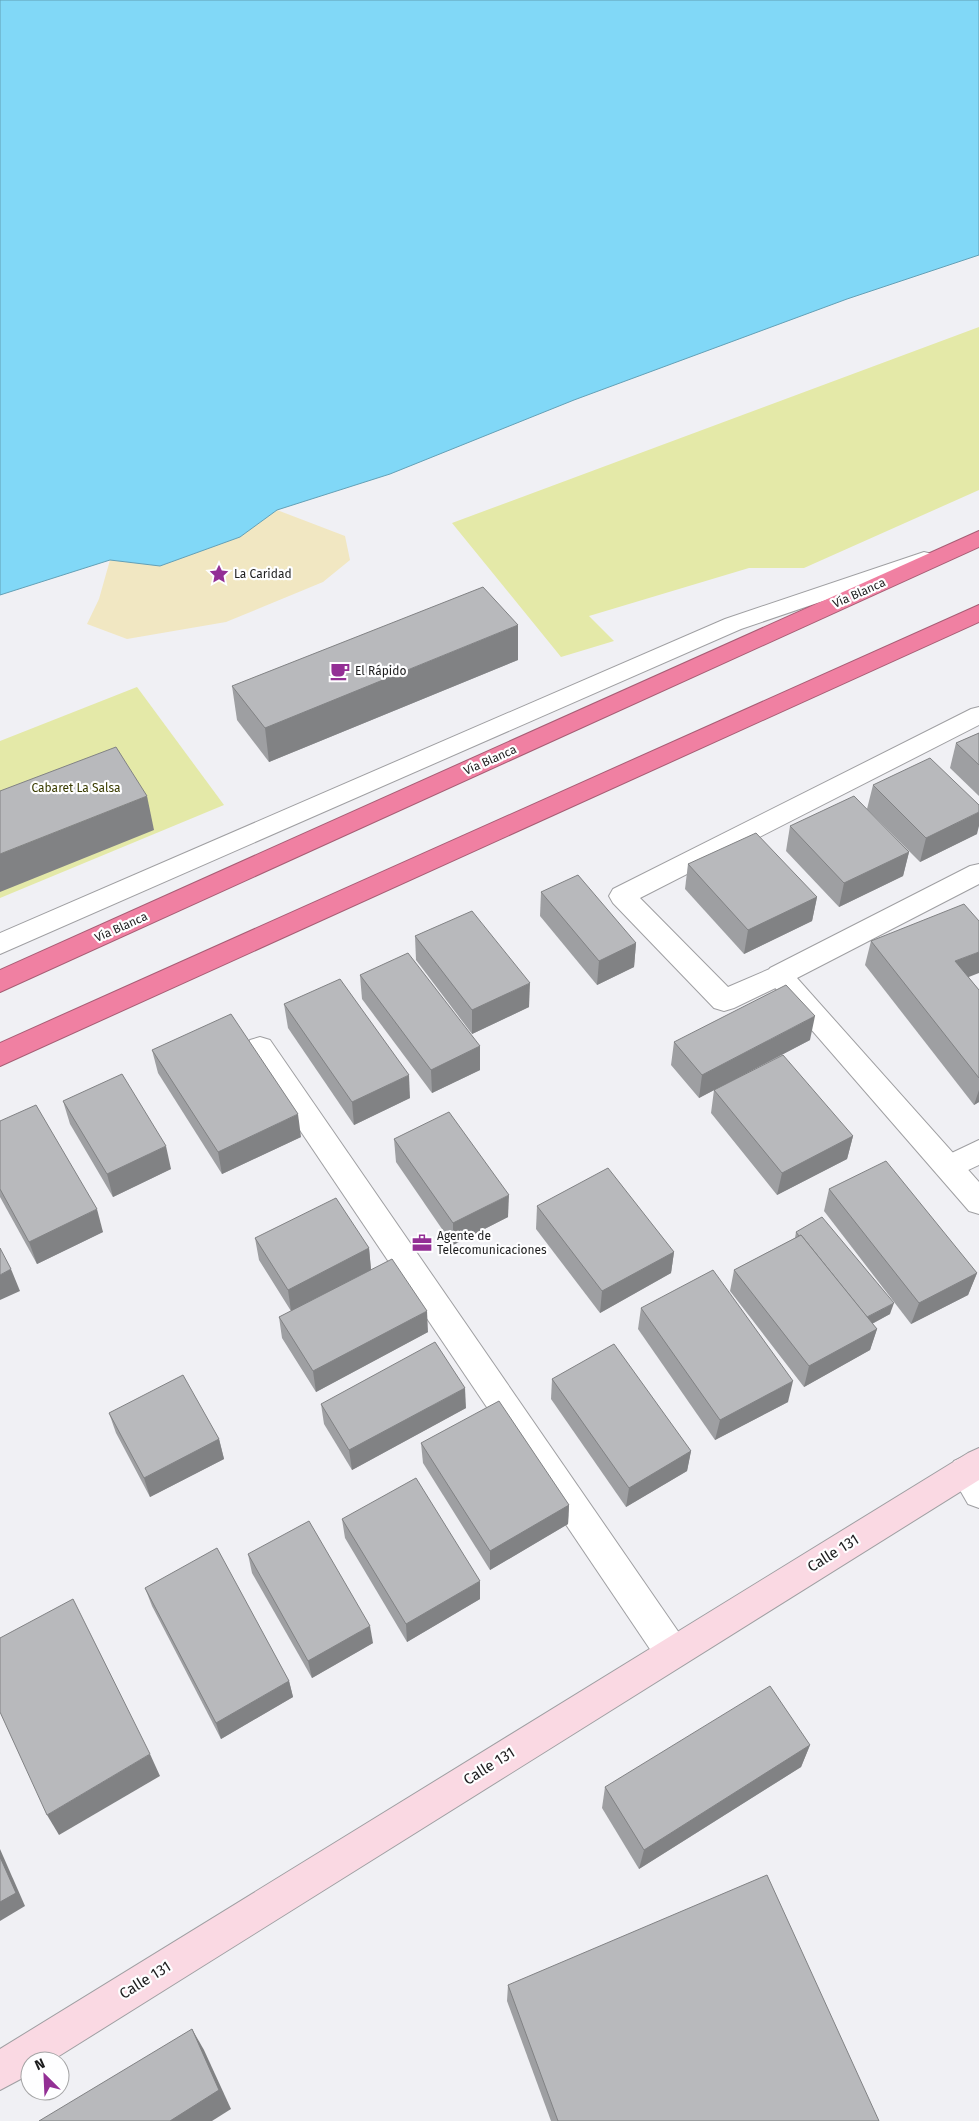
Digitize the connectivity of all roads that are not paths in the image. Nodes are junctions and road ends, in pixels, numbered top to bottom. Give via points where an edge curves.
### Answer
1 (979, 538) edge
2 (954, 549) junction
3 (979, 613) edge
4 (979, 714) edge
5 (979, 873) edge
6 (0, 944) edge
7 (780, 975) junction
8 (0, 982) edge
9 (260, 1048) dead end
10 (0, 1055) edge
11 (979, 1152) edge
12 (949, 1167) junction
13 (979, 1202) edge
14 (974, 1476) edge
15 (672, 1652) junction
16 (0, 2071) edge

1 - 2 highway, Vía Blanca
2 - 6 street via 733,624
2 - 8 highway, Vía Blanca
3 - 10 highway
4 - 7 street via 622,896 724,1001
5 - 7 street
7 - 12 street
9 - 15 street
11 - 12 street
12 - 13 street
14 - 15 street, Calle 131
15 - 16 street, Calle 131

